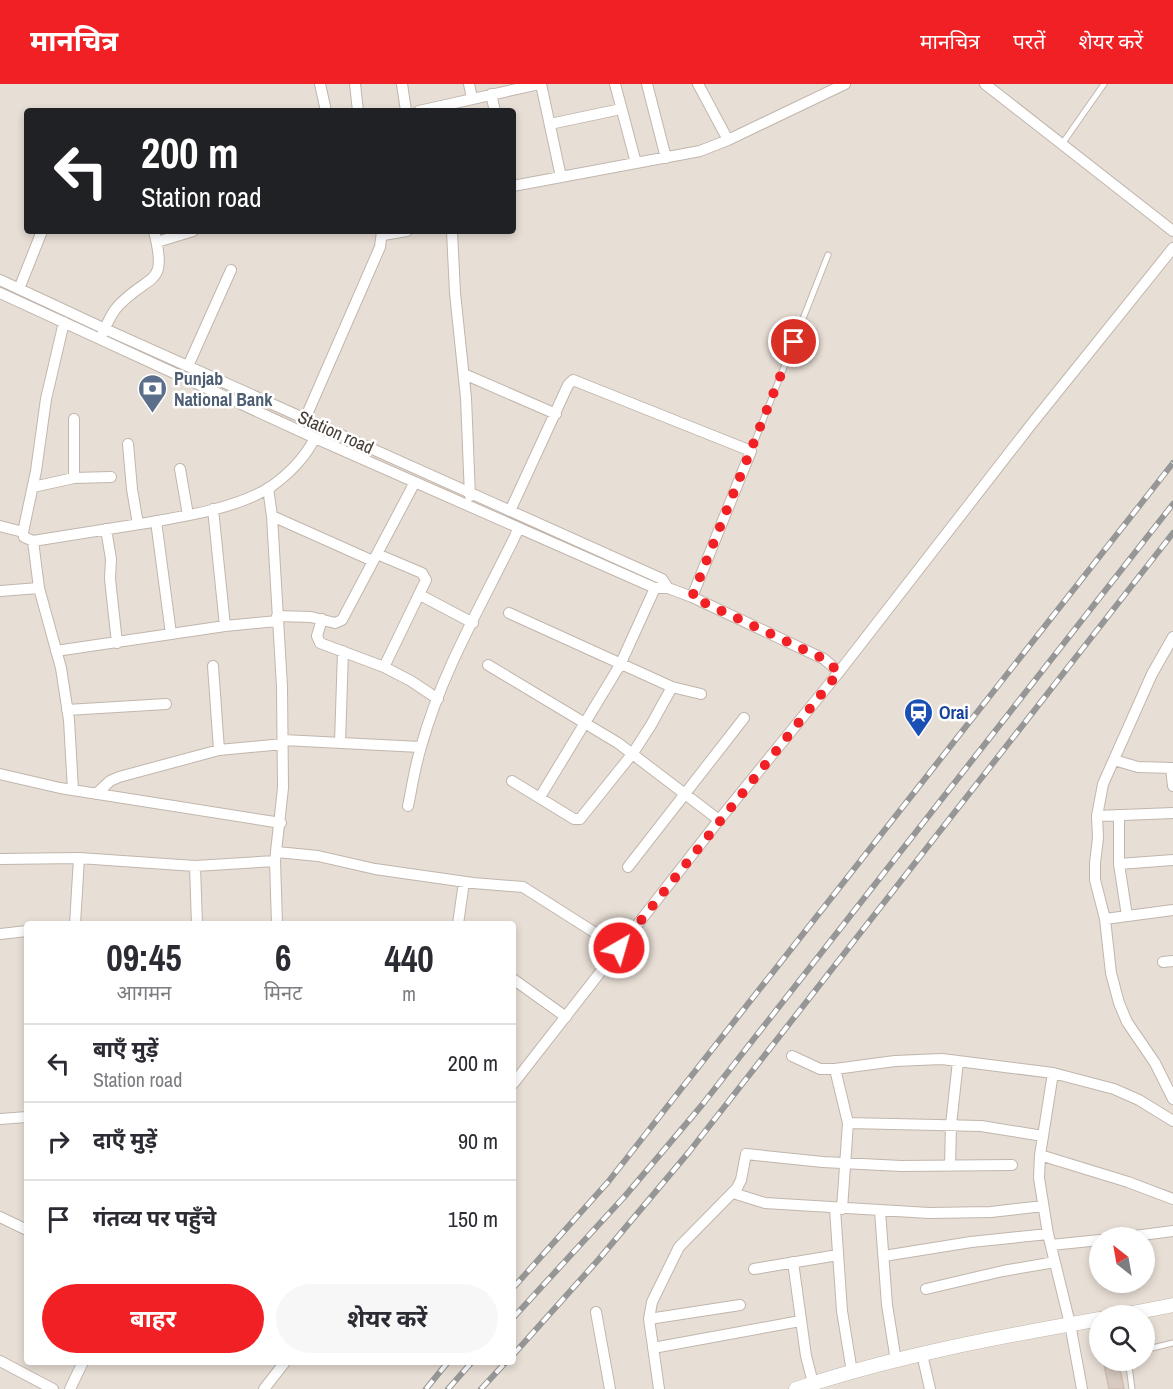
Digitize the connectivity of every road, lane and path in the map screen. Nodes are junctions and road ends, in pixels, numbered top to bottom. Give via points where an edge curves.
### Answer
1 (320, 84) edge
2 (355, 84) edge
3 (402, 84) edge
4 (469, 84) edge
5 (540, 84) edge
6 (615, 84) edge
7 (647, 84) edge
8 (698, 84) edge
9 (845, 84) edge
10 (985, 84) edge
11 (1104, 84) edge
12 (491, 94) junction
13 (472, 98) junction
14 (325, 108) edge
15 (358, 108) edge
16 (406, 108) edge
17 (445, 108) edge
18 (494, 108) edge
19 (621, 109) junction
20 (550, 124) junction
21 (728, 140) junction
22 (1062, 144) junction
23 (666, 158) junction
24 (636, 164) junction
25 (561, 177) junction
26 (516, 185) edge
27 (1173, 231) edge
28 (41, 234) edge
29 (170, 234) edge
30 (382, 234) edge
31 (452, 234) edge
32 (155, 236) edge
33 (1173, 248) edge
34 (828, 255) dead end
35 (231, 270) dead end
36 (0, 280) edge
37 (19, 289) junction
38 (0, 293) edge
39 (64, 321) junction
40 (103, 334) junction
41 (188, 366) junction
42 (464, 374) junction
43 (556, 414) junction
44 (74, 419) dead end
45 (304, 419) junction
46 (315, 438) junction
47 (129, 444) dead end
48 (751, 451) junction
49 (180, 470) dead end
50 (111, 477) dead end
51 (74, 478) junction
52 (415, 482) junction
53 (33, 487) junction
54 (268, 488) junction
55 (470, 492) junction
56 (471, 506) junction
57 (213, 509) junction
58 (510, 511) junction
59 (188, 515) junction
60 (272, 516) junction
61 (156, 521) junction
62 (138, 524) junction
63 (0, 526) edge
64 (519, 528) junction
65 (106, 529) junction
66 (23, 532) junction
67 (33, 541) junction
68 (375, 558) junction
69 (39, 588) junction
70 (655, 588) junction
71 (668, 588) junction
72 (0, 591) edge
73 (420, 595) junction
74 (692, 597) junction
75 (509, 613) dead end
76 (277, 619) junction
77 (322, 619) junction
78 (473, 623) junction
79 (225, 626) junction
80 (171, 634) junction
81 (1173, 637) edge
82 (117, 643) junction
83 (56, 651) junction
84 (343, 651) junction
85 (620, 664) junction
86 (489, 665) dead end
87 (213, 666) dead end
88 (384, 666) junction
89 (839, 672) junction
90 (672, 687) junction
91 (701, 694) dead end
92 (438, 699) junction
93 (166, 704) dead end
94 (67, 710) junction
95 (744, 718) dead end
96 (584, 722) junction
97 (283, 742) junction
98 (340, 743) junction
99 (420, 747) junction
100 (219, 750) junction
101 (633, 753) junction
102 (1114, 760) junction
103 (1172, 768) edge
104 (0, 774) edge
105 (512, 781) dead end
106 (1173, 786) edge
107 (73, 790) junction
108 (684, 793) junction
109 (96, 794) junction
110 (540, 797) junction
111 (408, 806) dead end
112 (1173, 813) edge
113 (1119, 815) junction
114 (1098, 816) junction
115 (720, 820) junction
116 (281, 823) junction
117 (276, 856) junction
118 (79, 858) junction
119 (0, 859) edge
120 (1173, 860) edge
121 (1119, 864) junction
122 (195, 866) junction
123 (628, 867) dead end
124 (464, 882) junction
125 (1173, 910) edge
126 (1127, 916) junction
127 (1104, 920) junction
128 (75, 921) edge
129 (196, 921) edge
130 (277, 921) edge
131 (458, 921) edge
132 (24, 931) edge
133 (0, 934) edge
134 (619, 948) junction
135 (516, 981) edge
136 (566, 1017) junction
137 (792, 1056) dead end
138 (958, 1061) junction
139 (835, 1069) junction
140 (1053, 1073) junction
141 (516, 1080) edge
142 (1173, 1099) edge
143 (24, 1117) edge
144 (0, 1119) edge
145 (1173, 1121) edge
146 (848, 1123) junction
147 (951, 1125) junction
148 (1043, 1136) junction
149 (1040, 1155) junction
150 (847, 1163) junction
151 (1012, 1165) dead end
152 (950, 1166) junction
153 (733, 1193) junction
154 (1173, 1199) edge
155 (1043, 1206) junction
156 (839, 1209) junction
157 (880, 1211) junction
158 (0, 1217) edge
159 (24, 1229) edge
160 (1173, 1231) edge
161 (1155, 1233) edge
162 (1048, 1234) junction
163 (1089, 1241) edge
164 (1051, 1245) junction
165 (838, 1255) junction
166 (884, 1256) junction
167 (793, 1262) junction
168 (1055, 1262) junction
169 (754, 1269) dead end
170 (926, 1288) dead end
171 (740, 1305) dead end
172 (1173, 1305) edge
173 (1155, 1309) edge
174 (596, 1312) dead end
175 (649, 1319) junction
176 (800, 1321) junction
177 (1089, 1321) edge
178 (1070, 1324) junction
179 (1173, 1343) edge
180 (1155, 1347) edge
181 (653, 1348) junction
182 (922, 1354) junction
183 (0, 1361) edge
184 (896, 1361) junction
185 (82, 1365) edge
186 (283, 1365) edge
187 (1130, 1371) edge
188 (852, 1372) junction
189 (813, 1383) junction
190 (52, 1389) edge
191 (70, 1389) edge
192 (264, 1389) edge
193 (610, 1389) edge
194 (659, 1389) edge
195 (796, 1389) edge
196 (930, 1389) edge
197 (1083, 1389) edge
198 (1132, 1389) edge

1 - 14 street
2 - 15 street
3 - 16 street
4 - 13 street
5 - 12 street
5 - 20 street
6 - 19 street
7 - 23 street
8 - 21 street
9 - 21 street
10 - 22 street
11 - 22 lane
12 - 13 street
12 - 18 street
13 - 17 street
19 - 20 street
19 - 24 street
20 - 25 street
21 - 23 street
22 - 27 street
23 - 24 street
24 - 25 street
25 - 26 street
28 - 37 street
29 - 32 street
30 - 45 street via 380,247
31 - 42 street
32 - 40 street via 160,257 156,274 113,311
33 - 89 street
34 - 48 lane
35 - 41 street
36 - 37 street, Station road
37 - 40 street, Station road
38 - 39 street, Station road
39 - 40 street, Station road
39 - 53 street via 46,399
40 - 41 street, Station road
40 - 46 street, Station road
41 - 45 street, Station road
42 - 43 street
42 - 55 street
43 - 48 street via 573,380
43 - 58 street
44 - 51 street
45 - 55 street, Station road
46 - 52 street, Station road
46 - 54 street via 293,469
47 - 62 street
48 - 74 street
49 - 59 street
50 - 51 street
51 - 53 street
52 - 56 street, Station road
52 - 68 street
53 - 66 street
54 - 57 street
54 - 60 street
55 - 56 street
55 - 58 street, Station road
56 - 64 street, Station road
57 - 59 street
57 - 79 street
58 - 71 street, Station road via 662,579
59 - 61 street
60 - 68 street
60 - 76 street
61 - 62 street
61 - 80 street
62 - 65 street
63 - 66 street
64 - 70 street, Station road
64 - 78 street
65 - 67 street
65 - 82 street
66 - 67 street via 24,537
67 - 69 street
68 - 73 street via 426,576
68 - 77 street via 342,620 335,623
69 - 72 street
69 - 83 street
70 - 71 street, Station road
70 - 85 street
71 - 74 street, Station road
73 - 78 street
73 - 88 street
74 - 89 street, Station road via 824,659
75 - 85 street
76 - 77 street
76 - 79 street
76 - 97 street
77 - 84 street via 317,640
78 - 92 street
79 - 80 street
80 - 82 street
81 - 102 street
82 - 83 street
83 - 94 street
84 - 88 street
84 - 98 street
85 - 90 street
85 - 96 street
86 - 96 street
87 - 100 street
88 - 92 street
89 - 115 street
90 - 91 street
90 - 101 street
92 - 99 street
93 - 94 street
94 - 107 street
95 - 108 street
96 - 101 street
96 - 110 street
97 - 98 street
97 - 100 street
97 - 116 street
98 - 99 street
99 - 111 street
100 - 109 street via 119,777
101 - 108 street
101 - 110 street via 580,819
102 - 103 street via 1138,767
102 - 114 street via 1103,783
103 - 106 street
104 - 107 street
105 - 110 street
107 - 109 street
108 - 115 street
108 - 123 street
109 - 116 street
112 - 113 street
113 - 114 street
113 - 121 street
114 - 127 street via 1095,880
115 - 134 street
116 - 117 street
117 - 122 street
117 - 124 street via 318,856
117 - 130 street
118 - 119 street
118 - 122 street
118 - 128 street
120 - 121 street
121 - 126 street
122 - 129 street
124 - 131 street
124 - 134 street via 529,889
125 - 126 street
126 - 127 street
127 - 142 street via 1119,1003
132 - 133 street
134 - 136 street
135 - 136 street
136 - 141 street
137 - 139 street via 820,1069
138 - 139 street via 895,1061
138 - 140 street
138 - 147 street
139 - 146 street
140 - 145 street via 1114,1089
140 - 148 street
143 - 144 street
146 - 147 street
146 - 150 street
147 - 148 street
147 - 152 street
148 - 149 street
149 - 154 street
149 - 155 street
150 - 152 street
150 - 153 street via 749,1153
150 - 156 street
151 - 152 street
153 - 156 street via 765,1203
153 - 175 street via 679,1247 652,1302
155 - 157 street via 961,1214
155 - 162 street
156 - 157 street
156 - 165 street
157 - 166 street
158 - 159 street
160 - 161 street
162 - 164 street
162 - 166 street
163 - 164 street
164 - 168 street
165 - 167 street
165 - 188 street
166 - 184 street
167 - 169 street
167 - 176 street
168 - 170 street
168 - 178 street
171 - 175 street
172 - 173 street
174 - 193 street
175 - 181 street
176 - 181 street
176 - 189 street
177 - 178 street
178 - 182 street
178 - 197 street
179 - 180 lane
181 - 194 street
182 - 184 street
182 - 196 street
183 - 190 street
184 - 188 street
185 - 191 street
186 - 192 street
187 - 198 lane
188 - 189 street
189 - 195 street

